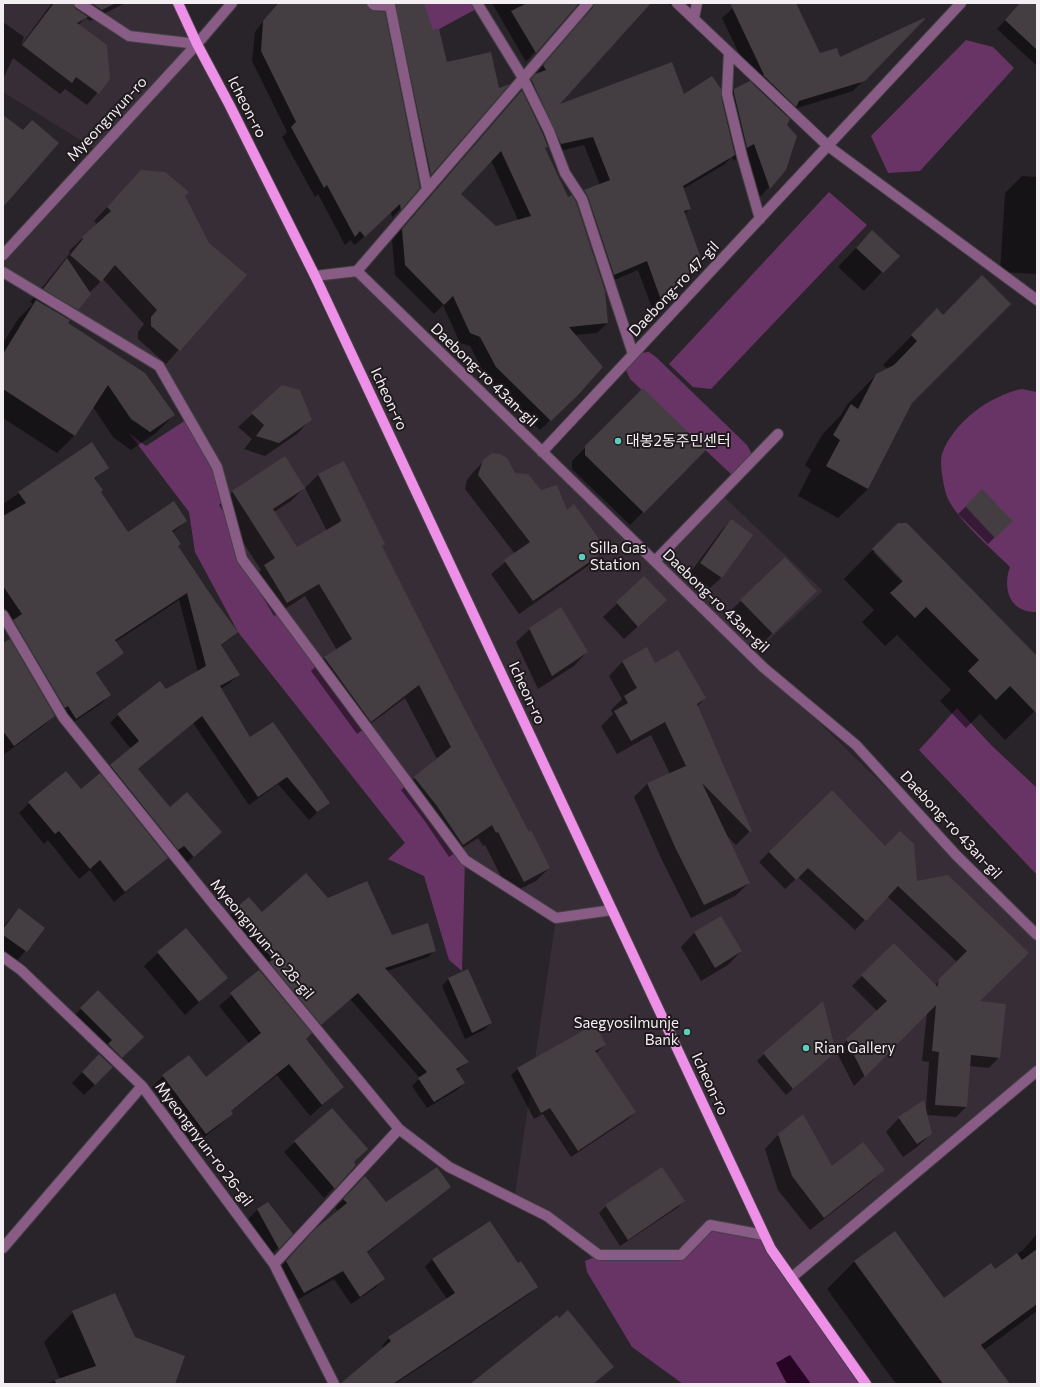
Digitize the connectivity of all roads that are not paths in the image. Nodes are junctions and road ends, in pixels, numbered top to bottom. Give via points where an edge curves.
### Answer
1 (79, 3) edge
2 (178, 3) edge
3 (232, 3) edge
4 (372, 3) edge
5 (478, 3) edge
6 (588, 3) edge
7 (677, 3) edge
8 (698, 3) edge
9 (961, 3) edge
10 (694, 18) junction
11 (197, 44) junction
12 (729, 52) junction
13 (523, 78) junction
14 (828, 146) junction
15 (427, 189) junction
16 (760, 219) junction
17 (3, 254) edge
18 (357, 271) junction
19 (3, 272) edge
20 (315, 276) junction
21 (1037, 300) edge
22 (633, 354) junction
23 (778, 434) dead end
24 (542, 452) junction
25 (655, 561) junction
26 (3, 615) edge
27 (612, 910) junction
28 (1037, 935) edge
29 (3, 957) edge
30 (1037, 1071) edge
31 (142, 1086) junction
32 (399, 1128) junction
33 (764, 1234) junction
34 (3, 1248) edge
35 (274, 1264) junction
36 (791, 1278) junction
37 (334, 1384) edge
38 (866, 1384) edge

1 - 11 street via 129,36
2 - 11 main road, Icheon-ro
3 - 11 street, Myeongnyun-ro
4 - 15 street via 390,6
5 - 13 street
6 - 13 street
7 - 10 street
8 - 10 street
9 - 14 street, Daebong-ro 47-gil
10 - 12 street
11 - 17 street, Myeongnyun-ro
11 - 20 main road, Icheon-ro
12 - 14 street
12 - 16 street via 727,94
13 - 15 street
13 - 22 street via 566,173 582,199
14 - 16 street, Daebong-ro 47-gil
14 - 21 street
15 - 18 street
16 - 22 street, Daebong-ro 47-gil
18 - 20 street
18 - 24 street, Daebong-ro 43an-gil
19 - 27 street via 159,366 217,467 242,559 465,860 556,918
20 - 27 main road, Icheon-ro
22 - 24 street, Daebong-ro 47-gil
23 - 25 street
24 - 25 street, Daebong-ro 43an-gil
25 - 28 street, Daebong-ro 43an-gil via 764,668 856,745 956,855
26 - 32 street, Myeongnyun-ro 28-gil via 63,716 215,906
27 - 33 main road, Icheon-ro
29 - 31 street, Myeongnyun-ro 26-gil via 21,970
30 - 36 street
31 - 34 street
31 - 35 street, Myeongnyun-ro 26-gil
32 - 33 street, Myeongnyun-ro 28-gil via 449,1167 547,1216 599,1255 681,1255 710,1225
32 - 35 street
33 - 36 main road, Icheon-ro via 770,1249
35 - 37 street, Myeongnyun-ro 26-gil
36 - 38 main road, Icheon-ro

